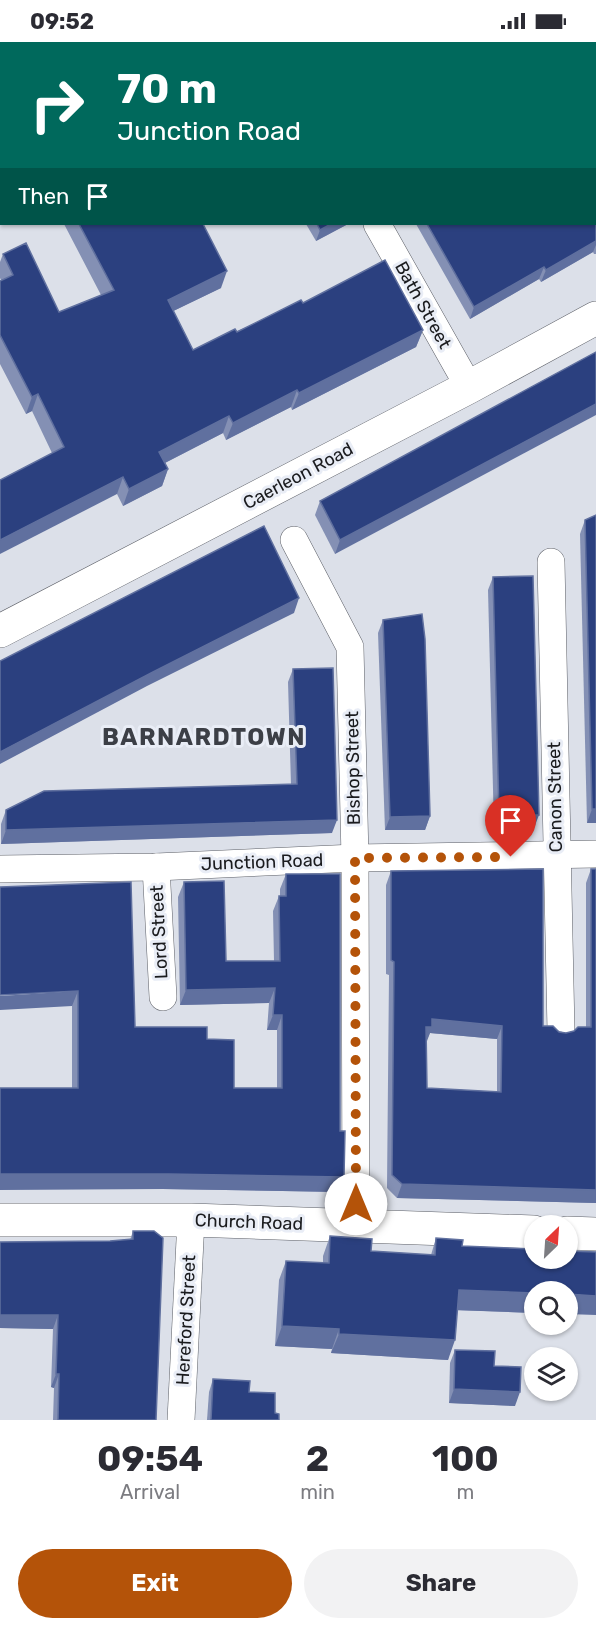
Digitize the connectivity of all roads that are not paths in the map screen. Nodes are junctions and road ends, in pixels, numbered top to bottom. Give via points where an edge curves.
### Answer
1 (378, 225) edge
2 (596, 318) edge
3 (469, 387) junction
4 (294, 540) dead end
5 (551, 562) dead end
6 (0, 631) edge
7 (596, 854) edge
8 (556, 856) junction
9 (355, 858) junction
10 (156, 867) junction
11 (0, 869) edge
12 (163, 997) dead end
13 (561, 1031) edge
14 (0, 1220) edge
15 (191, 1220) junction
16 (356, 1225) junction
17 (524, 1232) edge
18 (578, 1233) edge
19 (596, 1234) edge
20 (181, 1420) edge

1 - 3 street, Bath Street
2 - 3 main road, Caerleon Road
3 - 6 main road, Caerleon Road
4 - 9 street, Bishop Street via 350,647
5 - 8 street, Canon Street
7 - 8 street, Junction Road
8 - 9 street, Junction Road
8 - 13 street, Canon Street
9 - 10 street, Junction Road
9 - 16 street, Bishop Street
10 - 11 street, Junction Road
10 - 12 street, Lord Street
14 - 15 main road, Church Road
15 - 16 main road, Church Road
15 - 20 street, Hereford Street
16 - 17 main road, Church Road
18 - 19 main road

